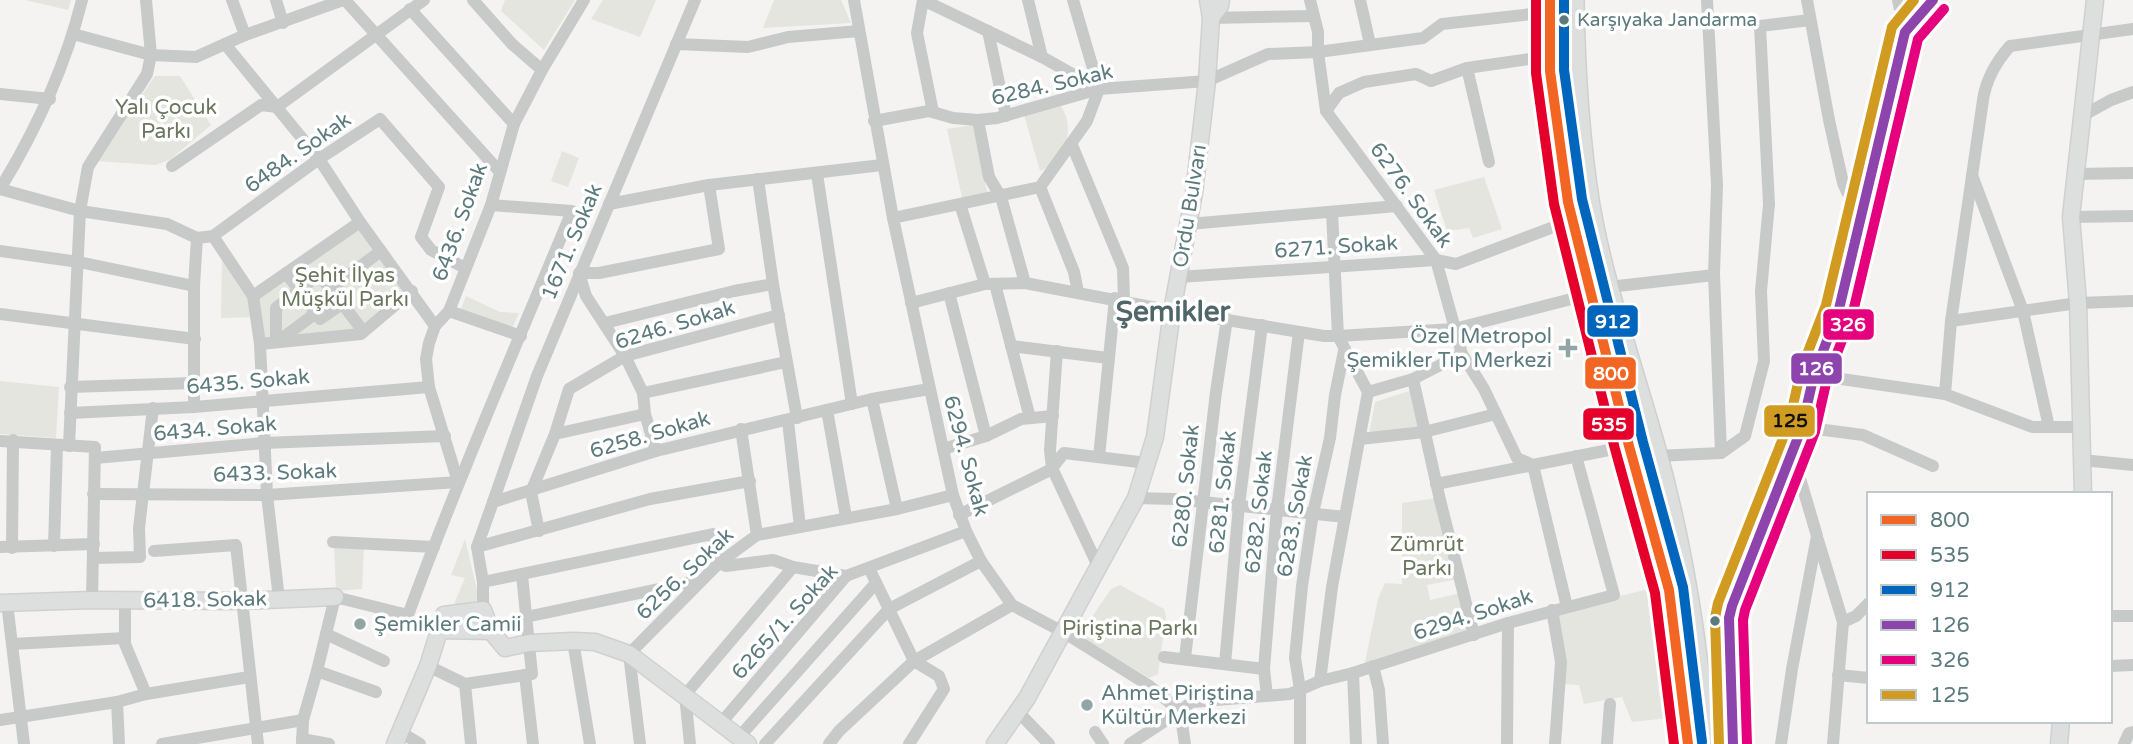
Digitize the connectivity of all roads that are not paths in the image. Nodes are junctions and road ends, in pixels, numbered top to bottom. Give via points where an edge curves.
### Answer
1 (82, 0) edge
2 (146, 0) edge
3 (232, 0) edge
4 (276, 0) edge
5 (344, 0) edge
6 (424, 0) edge
7 (473, 0) edge
8 (584, 0) edge
9 (695, 0) edge
10 (854, 0) edge
11 (923, 0) edge
12 (1027, 0) edge
13 (1073, 0) edge
14 (1208, 0) edge
15 (1221, 0) edge
16 (1310, 0) edge
17 (1360, 0) edge
18 (1573, 0) edge
19 (1707, 0) edge
20 (1807, 0) edge
21 (1898, 0) edge
22 (1933, 0) edge
23 (2095, 0) edge
24 (1550, 6) edge
25 (411, 9) junction
26 (1313, 16) junction
27 (1211, 18) junction
28 (1810, 20) junction
29 (284, 23) junction
30 (2133, 29) edge
31 (859, 31) junction
32 (988, 31) junction
33 (1905, 32) junction
34 (73, 34) junction
35 (245, 35) junction
36 (377, 36) junction
37 (2091, 36) junction
38 (225, 44) junction
39 (676, 44) junction
40 (1370, 44) junction
41 (1318, 52) junction
42 (151, 55) junction
43 (1550, 56) junction
44 (1042, 57) junction
45 (1467, 68) junction
46 (542, 70) junction
47 (1207, 81) junction
48 (1099, 89) junction
49 (2133, 92) edge
50 (0, 94) edge
51 (50, 99) junction
52 (277, 107) junction
53 (1326, 111) junction
54 (933, 112) junction
55 (1006, 116) junction
56 (2082, 116) junction
57 (978, 120) junction
58 (874, 121) junction
59 (514, 124) junction
60 (1072, 145) junction
61 (319, 159) junction
62 (1489, 162) dead end
63 (882, 165) junction
64 (172, 166) dead end
65 (499, 171) junction
66 (2133, 173) edge
67 (817, 174) junction
68 (1972, 174) junction
69 (2075, 174) junction
70 (758, 179) junction
71 (709, 185) junction
72 (1040, 187) junction
73 (0, 189) edge
74 (1001, 197) junction
75 (960, 204) junction
76 (1862, 204) junction
77 (491, 205) junction
78 (608, 205) junction
79 (1397, 206) junction
80 (80, 211) junction
81 (1332, 212) junction
82 (2133, 216) edge
83 (2071, 217) junction
84 (892, 218) junction
85 (1572, 220) junction
86 (360, 222) junction
87 (1189, 224) junction
88 (213, 236) junction
89 (197, 238) junction
90 (0, 251) edge
91 (382, 251) junction
92 (1436, 260) junction
93 (79, 262) junction
94 (465, 268) junction
95 (1334, 268) junction
96 (286, 273) junction
97 (579, 274) junction
98 (1714, 275) junction
99 (1179, 277) junction
100 (1025, 283) junction
101 (773, 284) junction
102 (990, 284) junction
103 (194, 286) junction
104 (331, 289) junction
105 (299, 290) junction
106 (412, 291) junction
107 (1600, 291) junction
108 (1078, 292) junction
109 (949, 293) junction
110 (253, 296) junction
111 (1120, 299) junction
112 (2133, 301) edge
113 (911, 303) junction
114 (2078, 303) junction
115 (342, 304) junction
116 (449, 310) junction
117 (1172, 311) junction
118 (2023, 311) junction
119 (316, 313) junction
120 (0, 314) edge
121 (779, 315) junction
122 (256, 317) junction
123 (276, 318) junction
124 (1227, 319) junction
125 (1951, 321) junction
126 (605, 323) junction
127 (74, 324) junction
128 (1262, 325) junction
129 (435, 326) junction
130 (1454, 329) junction
131 (363, 331) junction
132 (1299, 332) junction
133 (521, 336) junction
134 (1338, 336) junction
135 (195, 339) junction
136 (276, 342) junction
137 (260, 344) junction
138 (1011, 346) junction
139 (1057, 351) junction
140 (1345, 351) junction
141 (1462, 354) junction
142 (625, 356) junction
143 (1108, 358) junction
144 (786, 362) junction
145 (1814, 375) junction
146 (1413, 379) junction
147 (194, 383) junction
148 (70, 387) junction
149 (429, 387) junction
150 (929, 389) junction
151 (1368, 392) junction
152 (643, 393) junction
153 (1945, 394) junction
154 (872, 399) junction
155 (261, 401) junction
156 (852, 404) junction
157 (194, 407) junction
158 (153, 408) junction
159 (827, 410) junction
160 (70, 413) junction
161 (645, 414) junction
162 (1496, 414) junction
163 (1053, 416) junction
164 (1030, 418) junction
165 (792, 419) junction
166 (1802, 427) junction
167 (2049, 427) junction
168 (2081, 427) junction
169 (741, 429) junction
170 (1424, 432) junction
171 (555, 434) junction
172 (445, 436) junction
173 (986, 436) junction
174 (1360, 439) junction
175 (7, 441) edge
176 (264, 443) junction
177 (63, 446) junction
178 (1629, 446) junction
179 (943, 449) junction
180 (656, 451) junction
181 (1792, 451) junction
182 (1721, 453) junction
183 (148, 454) junction
184 (1576, 456) junction
185 (1657, 456) junction
186 (1099, 457) junction
187 (95, 458) junction
188 (2082, 460) junction
189 (1147, 463) junction
190 (1533, 465) junction
191 (2133, 465) edge
192 (1933, 466) dead end
193 (1052, 468) junction
194 (750, 481) junction
195 (458, 482) junction
196 (1436, 484) junction
197 (531, 492) junction
198 (2083, 492) edge
199 (143, 493) junction
200 (93, 494) junction
201 (267, 495) junction
202 (953, 495) junction
203 (1136, 498) junction
204 (492, 502) junction
205 (1205, 502) junction
206 (1239, 505) junction
207 (897, 509) junction
208 (1277, 509) junction
209 (1313, 513) junction
210 (959, 515) junction
211 (1345, 516) junction
212 (846, 517) junction
213 (800, 527) junction
214 (539, 531) junction
215 (966, 531) junction
216 (757, 535) junction
217 (1817, 536) junction
218 (333, 542) dead end
219 (94, 544) junction
220 (54, 546) junction
221 (6, 547) edge
222 (433, 547) junction
223 (477, 547) junction
224 (154, 551) dead end
225 (94, 558) junction
226 (981, 561) junction
227 (719, 563) junction
228 (1098, 566) junction
229 (793, 567) junction
230 (869, 568) junction
231 (1680, 573) junction
232 (522, 575) junction
233 (846, 576) junction
234 (702, 579) junction
235 (483, 582) junction
236 (876, 583) junction
237 (1656, 590) dead end
238 (335, 597) junction
239 (279, 599) junction
240 (92, 600) junction
241 (125, 601) junction
242 (241, 601) junction
243 (4, 603) edge
244 (1012, 605) junction
245 (1867, 605) edge
246 (1567, 607) junction
247 (889, 609) junction
248 (483, 610) junction
249 (1552, 610) junction
250 (2112, 616) edge
251 (2133, 616) edge
252 (526, 617) junction
253 (1843, 622) junction
254 (1508, 623) junction
255 (440, 630) junction
256 (491, 631) junction
257 (1063, 632) junction
258 (326, 634) junction
259 (1474, 635) junction
260 (125, 638) junction
261 (573, 641) junction
262 (12, 643) junction
263 (529, 643) junction
264 (629, 654) junction
265 (1164, 657) dead end
266 (1185, 658) junction
267 (384, 661) dead end
268 (914, 661) junction
269 (1225, 664) junction
270 (2133, 665) edge
271 (428, 666) junction
272 (1373, 666) junction
273 (2112, 666) edge
274 (1264, 669) junction
275 (317, 671) junction
276 (1353, 673) junction
277 (525, 675) junction
278 (1838, 675) junction
279 (0, 676) edge
280 (15, 676) junction
281 (249, 677) junction
282 (1867, 678) edge
283 (1320, 681) junction
284 (464, 684) junction
285 (1300, 689) junction
286 (376, 692) dead end
287 (146, 694) junction
288 (685, 695) junction
289 (1267, 696) junction
290 (1027, 698) junction
291 (117, 702) junction
292 (1610, 704) dead end
293 (1180, 711) junction
294 (21, 716) junction
295 (1024, 718) junction
296 (0, 720) edge
297 (303, 720) junction
298 (721, 723) junction
299 (2060, 723) edge
300 (255, 729) junction
301 (1095, 732) dead end
302 (2133, 732) edge
303 (397, 738) edge
304 (744, 740) edge
305 (302, 743) edge
306 (24, 744) edge
307 (119, 744) edge
308 (162, 744) edge
309 (258, 744) edge
310 (329, 744) edge
311 (419, 744) edge
312 (471, 744) edge
313 (533, 744) edge
314 (590, 744) edge
315 (640, 744) edge
316 (690, 744) edge
317 (765, 744) edge
318 (829, 744) edge
319 (909, 744) edge
320 (995, 744) edge
321 (1008, 744) edge
322 (1049, 744) edge
323 (1103, 744) edge
324 (1130, 744) edge
325 (1185, 744) edge
326 (1300, 744) edge
327 (1356, 744) edge
328 (1383, 744) edge
329 (1507, 744) edge
330 (1555, 744) edge
331 (1607, 744) edge
332 (1688, 744) edge
333 (1704, 744) edge
334 (1733, 744) edge
335 (1781, 744) edge
336 (1833, 744) edge
337 (2059, 744) edge
338 (2124, 744) edge

1 - 34 street
2 - 42 street
3 - 35 street
4 - 29 street
5 - 29 street
5 - 36 street
6 - 25 street
7 - 46 street
8 - 46 street, 6436. Sokak
9 - 39 street, 1671. Sokak
10 - 31 street, 6294. Sokak
11 - 32 street
11 - 54 street via 917,33
12 - 44 street
13 - 48 street
14 - 27 street, Ordu Bulvarı
15 - 27 street, Ordu Bulvarı
16 - 26 street, 6276. Sokak
17 - 40 street
18 - 107 highway via 1574,72
19 - 98 street via 1717,185
20 - 28 street
21 - 33 street
22 - 33 street
23 - 37 street
24 - 40 street, 6284. Sokak via 1442,24 1423,38
24 - 43 highway
25 - 36 street
25 - 59 street
26 - 27 street
26 - 41 street, 6276. Sokak
27 - 47 street, Ordu Bulvarı
28 - 76 street via 1843,183
28 - 182 street via 1760,26 1769,204 1761,291 1764,361 1745,436
29 - 35 street
30 - 37 street
31 - 39 street via 788,37 748,47
31 - 58 street, 6294. Sokak
32 - 44 street
32 - 55 street
33 - 76 street
34 - 42 street
34 - 51 street
35 - 38 street
36 - 52 street
36 - 65 street
37 - 56 street
37 - 68 street via 2010,46 1996,62 1984,89
38 - 42 street via 196,57
38 - 52 street
39 - 78 street, 1671. Sokak
40 - 41 street, 6284. Sokak
41 - 47 street, 6284. Sokak via 1268,54
41 - 53 street, 6276. Sokak
42 - 80 street via 147,74 88,167
43 - 45 street
43 - 85 highway
44 - 48 street
45 - 53 street via 1431,81 1416,75 1364,82 1339,93
45 - 62 street
46 - 59 street, 6436. Sokak
47 - 48 street, 6284. Sokak
47 - 87 street, Ordu Bulvarı
48 - 55 street, 6284. Sokak
48 - 60 street
49 - 56 street
50 - 51 street
51 - 73 street
52 - 61 street
52 - 64 street via 261,105
53 - 79 street, 6276. Sokak
54 - 57 street, 6284. Sokak
54 - 58 street, 6284. Sokak
55 - 57 street, 6284. Sokak
56 - 69 street
57 - 74 street via 989,177
58 - 63 street, 6294. Sokak
59 - 65 street, 6436. Sokak
60 - 72 street
60 - 111 street via 1122,268
61 - 86 street
61 - 88 street, 6484. Sokak
61 - 94 street, 6484. Sokak via 380,119 439,187 421,237 431,250
63 - 67 street
63 - 84 street, 6294. Sokak
65 - 77 street, 6436. Sokak
66 - 69 street
67 - 70 street
67 - 156 street
68 - 118 street
68 - 125 street
69 - 83 street
70 - 71 street
70 - 101 street
71 - 78 street
71 - 97 street via 719,249
72 - 74 street
72 - 108 street
73 - 80 street
74 - 75 street
74 - 100 street
75 - 84 street
75 - 102 street
76 - 145 street via 1839,309
77 - 94 street, 6436. Sokak
77 - 133 street via 572,211
78 - 97 street, 1671. Sokak
79 - 81 street
79 - 92 street, 6276. Sokak
80 - 89 street via 167,224
80 - 93 street
81 - 87 street
81 - 95 street
82 - 83 street
83 - 114 street
84 - 113 street, 6294. Sokak
85 - 92 street, 6271. Sokak via 1456,264
85 - 107 highway
86 - 91 street
86 - 96 street
87 - 99 street, Ordu Bulvarı
88 - 89 street, 6484. Sokak
88 - 110 street
89 - 103 street
90 - 93 street
91 - 104 street
91 - 106 street
92 - 95 street, 6271. Sokak
92 - 130 street, 6276. Sokak
93 - 103 street
93 - 127 street
94 - 116 street, 6436. Sokak
95 - 99 street, 6271. Sokak
95 - 134 street
96 - 105 street
96 - 110 street
97 - 126 street via 586,296
97 - 204 street, 1671. Sokak
98 - 107 street
98 - 182 street
99 - 117 street, Ordu Bulvarı
100 - 102 street
100 - 108 street
101 - 121 street
101 - 126 street
102 - 109 street
102 - 138 street
103 - 135 street
104 - 105 street via 319,275
104 - 115 street
105 - 119 street
105 - 123 street via 276,308
106 - 129 street
106 - 131 street
107 - 130 street
107 - 178 highway
107 - 185 highway via 1618,328
108 - 111 street
109 - 113 street
109 - 173 street
110 - 122 street
111 - 117 street
111 - 143 street
112 - 114 street
113 - 150 street, 6294. Sokak
114 - 118 street
114 - 168 street
115 - 119 street via 320,319
115 - 131 street
116 - 129 street, 6436. Sokak
116 - 133 street
117 - 124 street
117 - 189 street, Ordu Bulvarı via 1155,437
118 - 125 street
118 - 167 street
119 - 136 street
120 - 127 street
121 - 142 street, 6246. Sokak
121 - 144 street
122 - 123 street
122 - 137 street
123 - 136 street
124 - 128 street
124 - 205 street, 6280. Sokak
125 - 153 street
126 - 142 street
127 - 135 street
127 - 148 street
128 - 132 street
128 - 206 street, 6281. Sokak
129 - 149 street, 6436. Sokak via 426,359
130 - 134 street
130 - 141 street, 6276. Sokak
131 - 136 street
132 - 134 street
132 - 208 street, 6282. Sokak
133 - 195 street
134 - 140 street
135 - 147 street
136 - 137 street
137 - 155 street
138 - 139 street
138 - 164 street
139 - 143 street
139 - 163 street
140 - 151 street
140 - 209 street, 6283. Sokak
141 - 146 street
141 - 162 street, 6276. Sokak
142 - 152 street
142 - 171 street, 6246. Sokak via 569,389
143 - 186 street
144 - 152 street
144 - 165 street
145 - 153 street
145 - 166 street
146 - 151 street
146 - 170 street
147 - 148 street
147 - 157 street
148 - 160 street
149 - 155 street, 6435. Sokak
149 - 172 street, 6436. Sokak
150 - 154 street, 6258. Sokak
150 - 179 street, 6294. Sokak
151 - 174 street
152 - 161 street
153 - 167 street via 2032,427
154 - 156 street, 6258. Sokak
154 - 207 street
155 - 157 street, 6435. Sokak
155 - 176 street
156 - 159 street, 6258. Sokak
157 - 158 street, 6435. Sokak
158 - 160 street, 6435. Sokak
158 - 183 street
159 - 165 street, 6258. Sokak
159 - 212 street
160 - 177 street
161 - 171 street
161 - 180 street
162 - 170 street
162 - 190 street, 6276. Sokak via 1517,458
163 - 164 street
163 - 193 street
164 - 173 street
165 - 169 street, 6258. Sokak
165 - 213 street
166 - 181 street
166 - 192 street via 1863,435
167 - 168 street
168 - 188 street
169 - 180 street, 6258. Sokak
169 - 194 street
170 - 174 street
170 - 196 street
171 - 197 street, 6246. Sokak
172 - 176 street, 6434. Sokak
172 - 195 street, 6436. Sokak
173 - 179 street
174 - 211 street
175 - 177 street
175 - 221 street
176 - 183 street, 6434. Sokak
176 - 201 street
177 - 187 street via 95,447
177 - 220 street
178 - 184 street
178 - 231 highway
179 - 202 street, 6294. Sokak
180 - 197 street, 6258. Sokak
181 - 217 street
181 - 334 street via 1729,618
182 - 185 street
183 - 187 street, 6434. Sokak
183 - 199 street
184 - 190 street
184 - 246 street, 6294. Sokak via 1615,595
185 - 231 highway
186 - 189 street
186 - 193 street via 1064,453
187 - 200 street
188 - 191 street
188 - 198 street
189 - 203 street, Ordu Bulvarı
190 - 196 street
190 - 246 street
193 - 210 street
193 - 228 street
194 - 214 street via 650,499
194 - 216 street
195 - 201 street, 6433. Sokak
195 - 222 street
196 - 259 street
197 - 204 street, 6258. Sokak
197 - 214 street
199 - 200 street, 6433. Sokak
199 - 201 street, 6433. Sokak
199 - 225 street via 140,557
200 - 219 street
201 - 239 street
202 - 207 street, 6256. Sokak
202 - 210 street, 6294. Sokak
203 - 205 street
203 - 228 street, Ordu Bulvarı
204 - 223 street
205 - 206 street
205 - 266 street, 6280. Sokak
206 - 208 street
206 - 269 street, 6281. Sokak
207 - 212 street, 6256. Sokak
208 - 209 street
208 - 274 street, 6282. Sokak
209 - 211 street
209 - 285 street, 6283. Sokak via 1295,658
210 - 215 street, 6294. Sokak
211 - 283 street
212 - 213 street, 6256. Sokak
213 - 216 street, 6256. Sokak
214 - 223 street
215 - 226 street, 6294. Sokak
215 - 230 street, 6265/1. Sokak
216 - 227 street, 6256. Sokak
217 - 253 street
217 - 335 street
218 - 222 street
219 - 220 street
219 - 225 street
220 - 221 street
222 - 238 street, 6418. Sokak via 408,615
223 - 235 street
224 - 242 street via 236,545
225 - 240 street
226 - 244 street, 6294. Sokak
226 - 247 street
227 - 229 street via 773,560
227 - 232 street via 713,534
227 - 234 street, 6256. Sokak
228 - 257 street, Ordu Bulvarı
229 - 233 street
229 - 288 street
230 - 233 street, 6265/1. Sokak
230 - 236 street
231 - 237 street
231 - 332 highway via 1669,590
231 - 333 highway via 1700,685
232 - 235 street
232 - 252 street
233 - 298 street, 6265/1. Sokak
234 - 252 street
234 - 264 street, 6256. Sokak
235 - 248 street
236 - 247 street
236 - 304 street
238 - 239 street, 6418. Sokak
238 - 258 street
239 - 242 street, 6418. Sokak
240 - 241 street, 6418. Sokak
240 - 243 street, 6418. Sokak
241 - 242 street, 6418. Sokak
241 - 260 street
242 - 281 street
243 - 262 street
244 - 257 street, 6294. Sokak
244 - 268 street
245 - 253 street
246 - 249 street, 6294. Sokak
247 - 268 street
247 - 317 street
248 - 255 street via 444,615
248 - 256 street
249 - 254 street, 6294. Sokak
249 - 330 street via 1561,662
250 - 251 street
252 - 263 street
253 - 278 street
254 - 259 street, 6294. Sokak
254 - 329 street
255 - 256 street
255 - 271 street
256 - 263 street via 505,648
257 - 290 street, Ordu Bulvarı
257 - 293 street, 6294. Sokak via 1148,685
258 - 267 street
258 - 275 street
259 - 272 street, 6294. Sokak
260 - 262 street
260 - 287 street
261 - 263 street
261 - 264 street via 595,642
261 - 314 street
262 - 280 street
263 - 277 street via 532,674
264 - 288 street
264 - 315 street
265 - 266 street
266 - 269 street
268 - 318 street
268 - 319 street via 939,676 944,689
269 - 274 street
270 - 273 street
271 - 284 street
271 - 303 street
272 - 276 street, 6294. Sokak
272 - 328 street
274 - 289 street, 6282. Sokak
275 - 286 street
275 - 297 street
276 - 283 street, 6294. Sokak
276 - 327 street
277 - 284 street
277 - 313 street
278 - 282 street
278 - 336 street
279 - 280 street
280 - 294 street
281 - 287 street
281 - 300 street
283 - 285 street, 6294. Sokak
284 - 312 street
285 - 289 street, 6294. Sokak
285 - 326 street, 6283. Sokak
287 - 291 street
288 - 298 street
288 - 316 street
289 - 293 street, 6294. Sokak via 1192,702
290 - 295 street, Ordu Bulvarı
290 - 320 street, Ordu Bulvarı
291 - 294 street
291 - 307 street
292 - 331 street
293 - 324 street
293 - 325 street
294 - 296 street
294 - 306 street
295 - 321 street, Ordu Bulvarı
295 - 322 street
297 - 300 street
297 - 305 street
298 - 304 street
299 - 337 street
300 - 308 street
300 - 309 street
301 - 323 street
302 - 338 street
303 - 311 street
305 - 310 street

